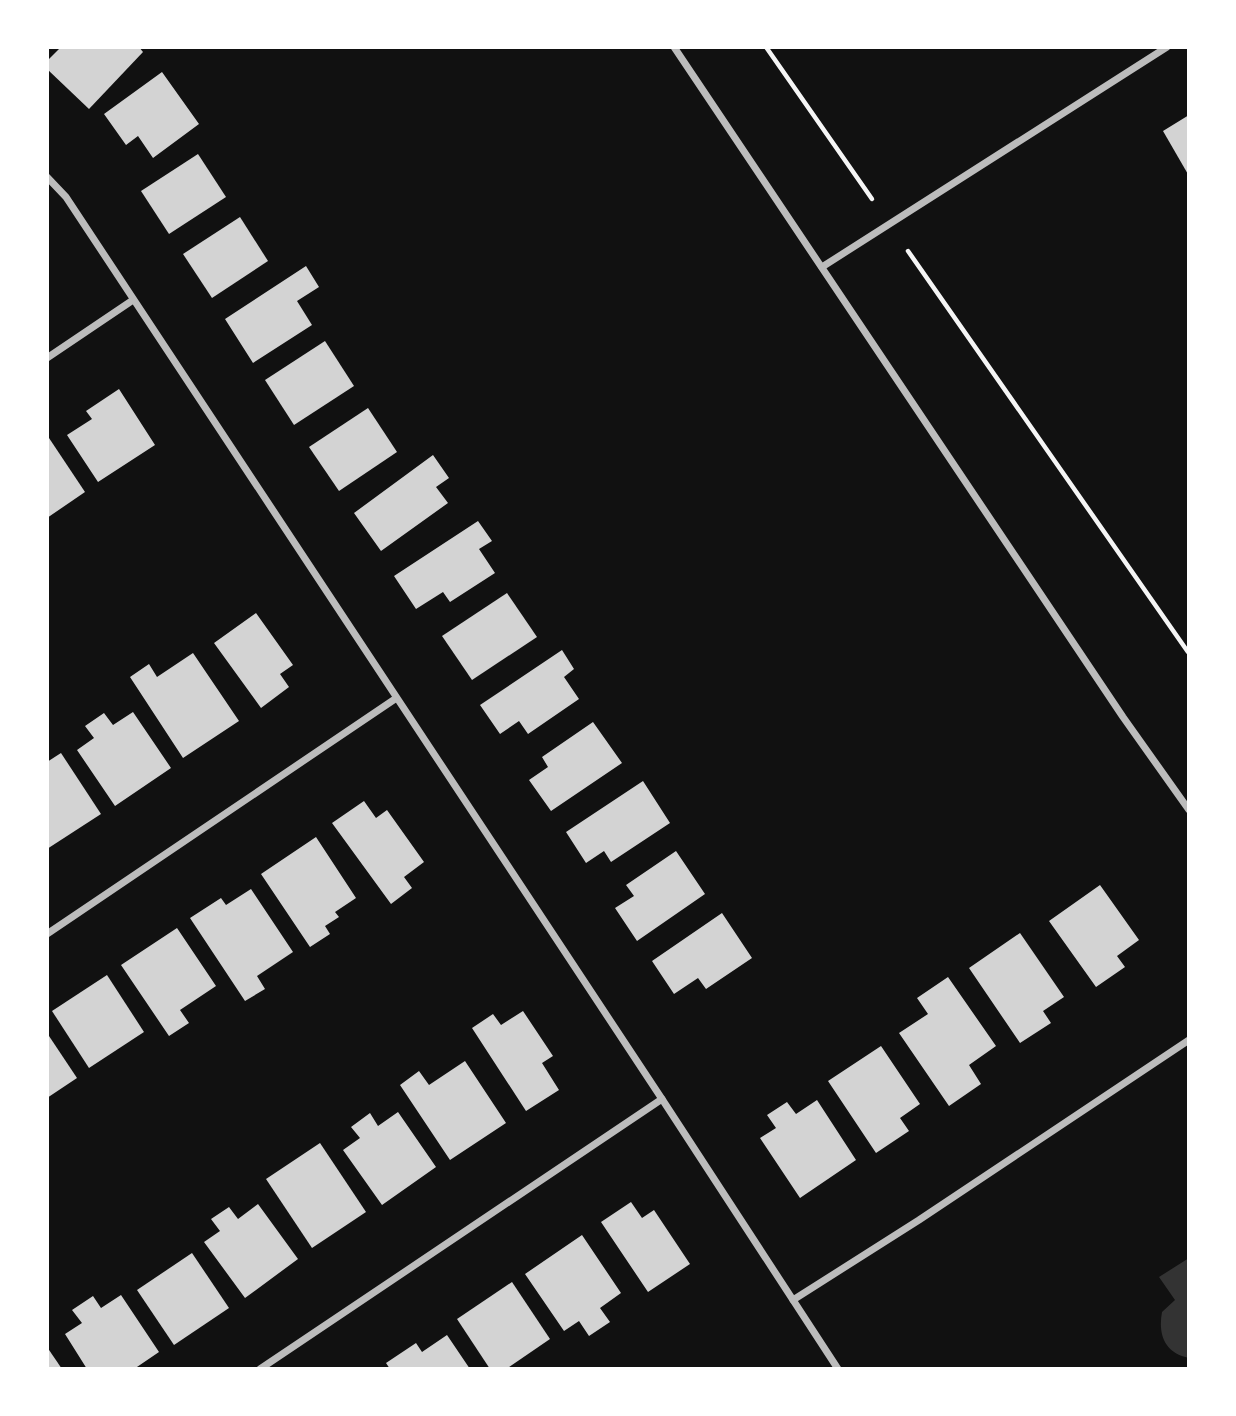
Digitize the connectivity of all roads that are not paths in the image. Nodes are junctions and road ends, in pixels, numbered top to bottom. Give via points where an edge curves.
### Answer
1 (674, 47) edge
2 (1167, 47) edge
3 (47, 177) edge
4 (822, 267) junction
5 (134, 300) junction
6 (47, 358) edge
7 (396, 699) junction
8 (1189, 810) edge
9 (47, 934) edge
10 (1189, 1040) edge
11 (662, 1099) junction
12 (793, 1300) junction
13 (260, 1369) edge
14 (838, 1369) edge

1 - 4 street
2 - 4 street
3 - 5 street via 66,197
4 - 8 street
5 - 6 street
5 - 7 street
7 - 9 street
7 - 11 street
10 - 12 street
11 - 12 street
11 - 13 street
12 - 14 street

